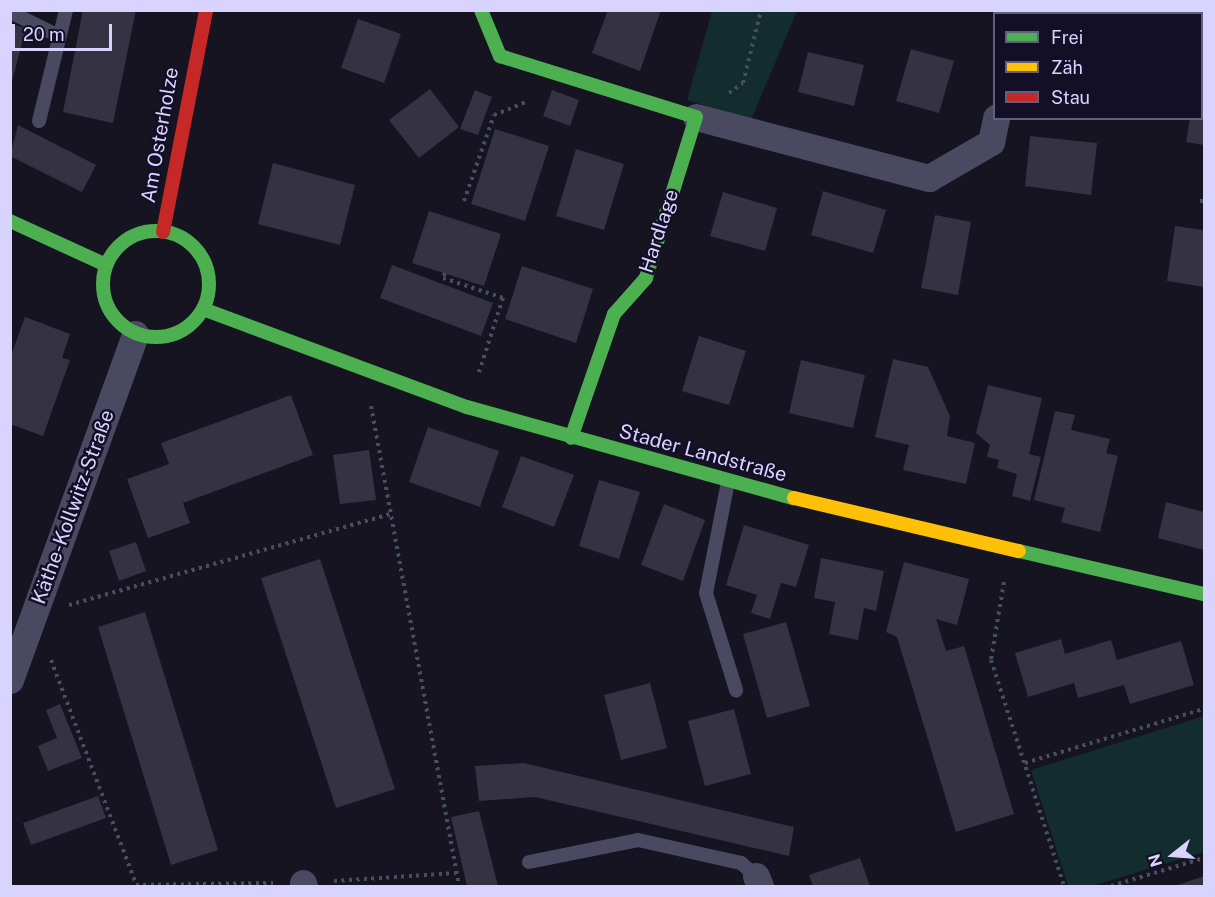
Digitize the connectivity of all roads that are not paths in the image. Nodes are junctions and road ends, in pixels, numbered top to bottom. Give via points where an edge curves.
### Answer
1 (66, 10) edge
2 (206, 10) edge
3 (481, 10) edge
4 (10, 12) edge
5 (59, 36) junction
6 (696, 117) junction
7 (996, 120) edge
8 (39, 121) dead end
9 (10, 221) edge
10 (163, 232) junction
11 (106, 265) junction
12 (203, 309) junction
13 (135, 334) junction
14 (571, 438) junction
15 (728, 482) junction
16 (1204, 594) edge
17 (10, 680) edge
18 (736, 690) dead end
19 (529, 862) dead end
20 (758, 881) edge

1 - 5 lane
2 - 10 street, Am Osterholze
3 - 6 street via 500,56
4 - 5 lane
5 - 8 lane
6 - 7 street via 929,178 991,142
6 - 14 street, Hardlage via 646,278 614,314
9 - 11 street
10 - 11 street via 125,241
10 - 12 street via 191,245 202,258 208,275
11 - 13 street via 106,305
12 - 13 street via 174,335
12 - 14 street, Stader Landstraße via 467,407
13 - 17 street, Käthe-Kollwitz-Straße
14 - 15 street, Stader Landstraße
15 - 16 street, Stader Landstraße
15 - 18 lane via 706,593
19 - 20 lane via 638,840 741,863

